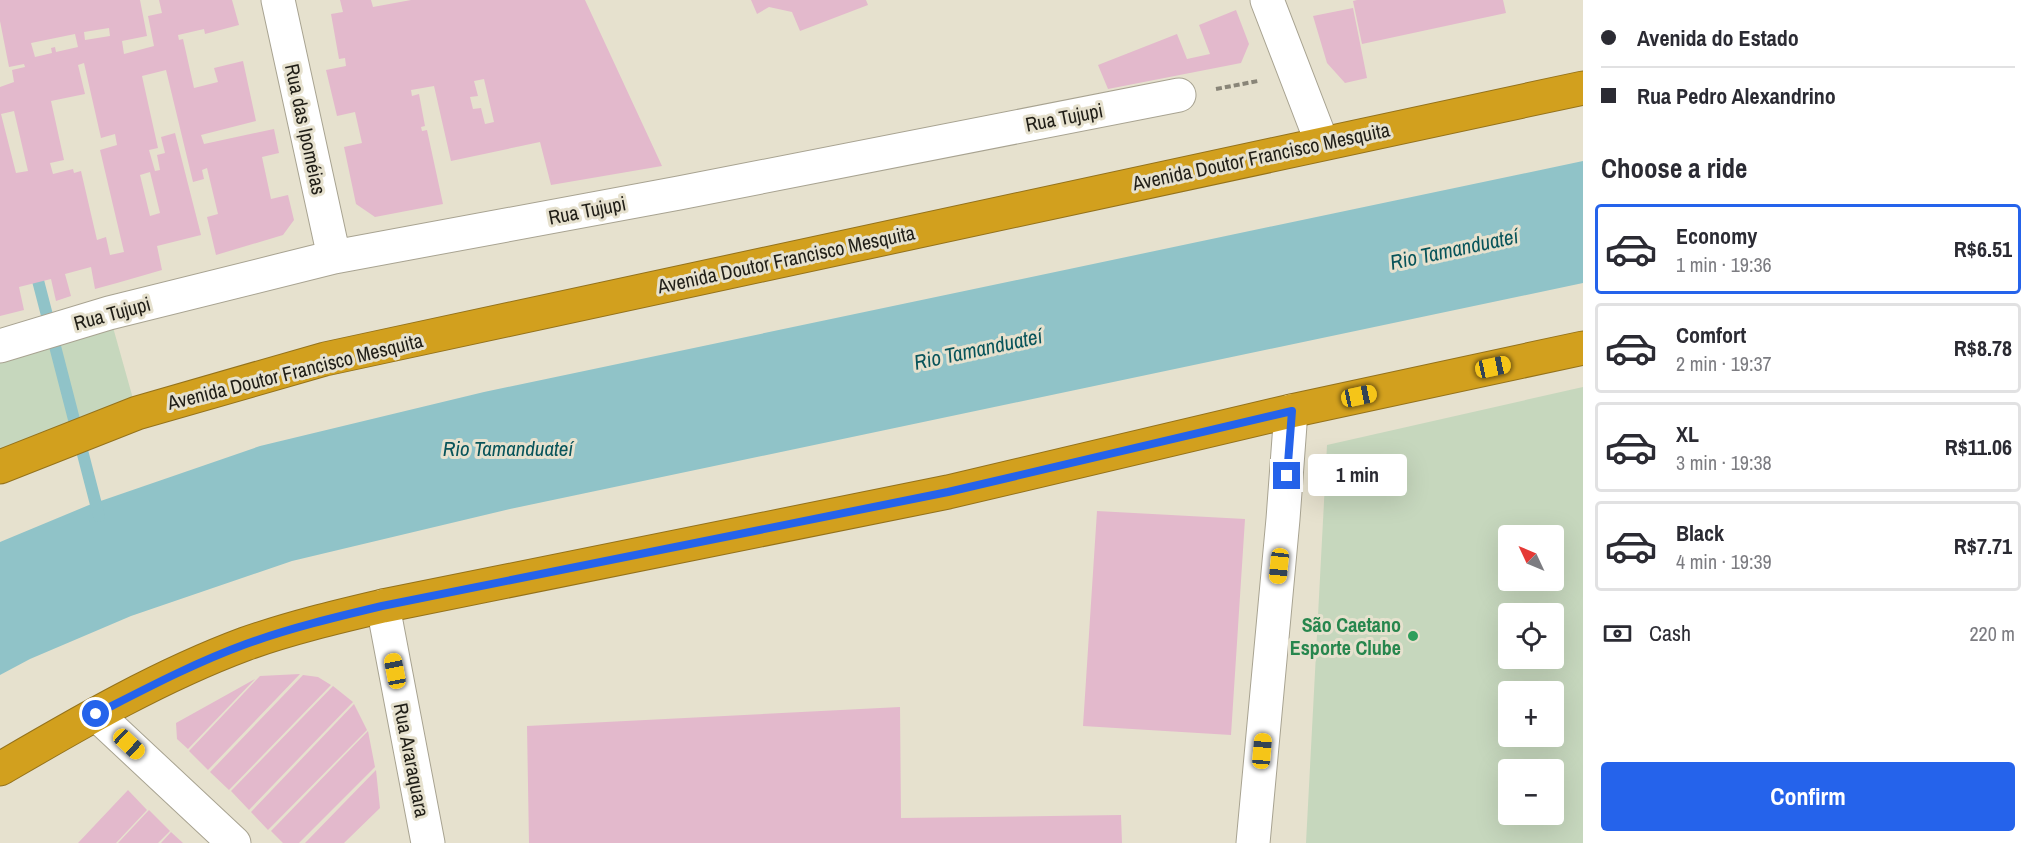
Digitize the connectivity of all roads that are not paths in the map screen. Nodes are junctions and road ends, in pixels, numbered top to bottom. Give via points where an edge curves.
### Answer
1 (278, 0) edge
2 (1267, 0) edge
3 (1583, 88) edge
4 (1179, 95) road end
5 (1322, 143) junction
6 (334, 257) junction
7 (0, 346) edge
8 (1583, 348) edge
9 (1292, 411) junction
10 (0, 467) edge
11 (382, 606) junction
12 (96, 714) junction
13 (0, 769) edge
14 (234, 843) edge
15 (428, 843) edge
16 (1253, 843) edge

1 - 6 street, Rua das Ipoméias
2 - 5 street
3 - 5 highway, Avenida Doutor Francisco Mesquita
4 - 6 street, Rua Tujupi
5 - 10 highway, Avenida Doutor Francisco Mesquita via 325,359 137,412
6 - 7 street, Rua Tujupi via 108,313
8 - 9 highway
9 - 11 highway via 948,492
9 - 16 street
11 - 12 highway via 244,645
11 - 15 street, Rua Araraquara
12 - 13 highway
12 - 14 street

